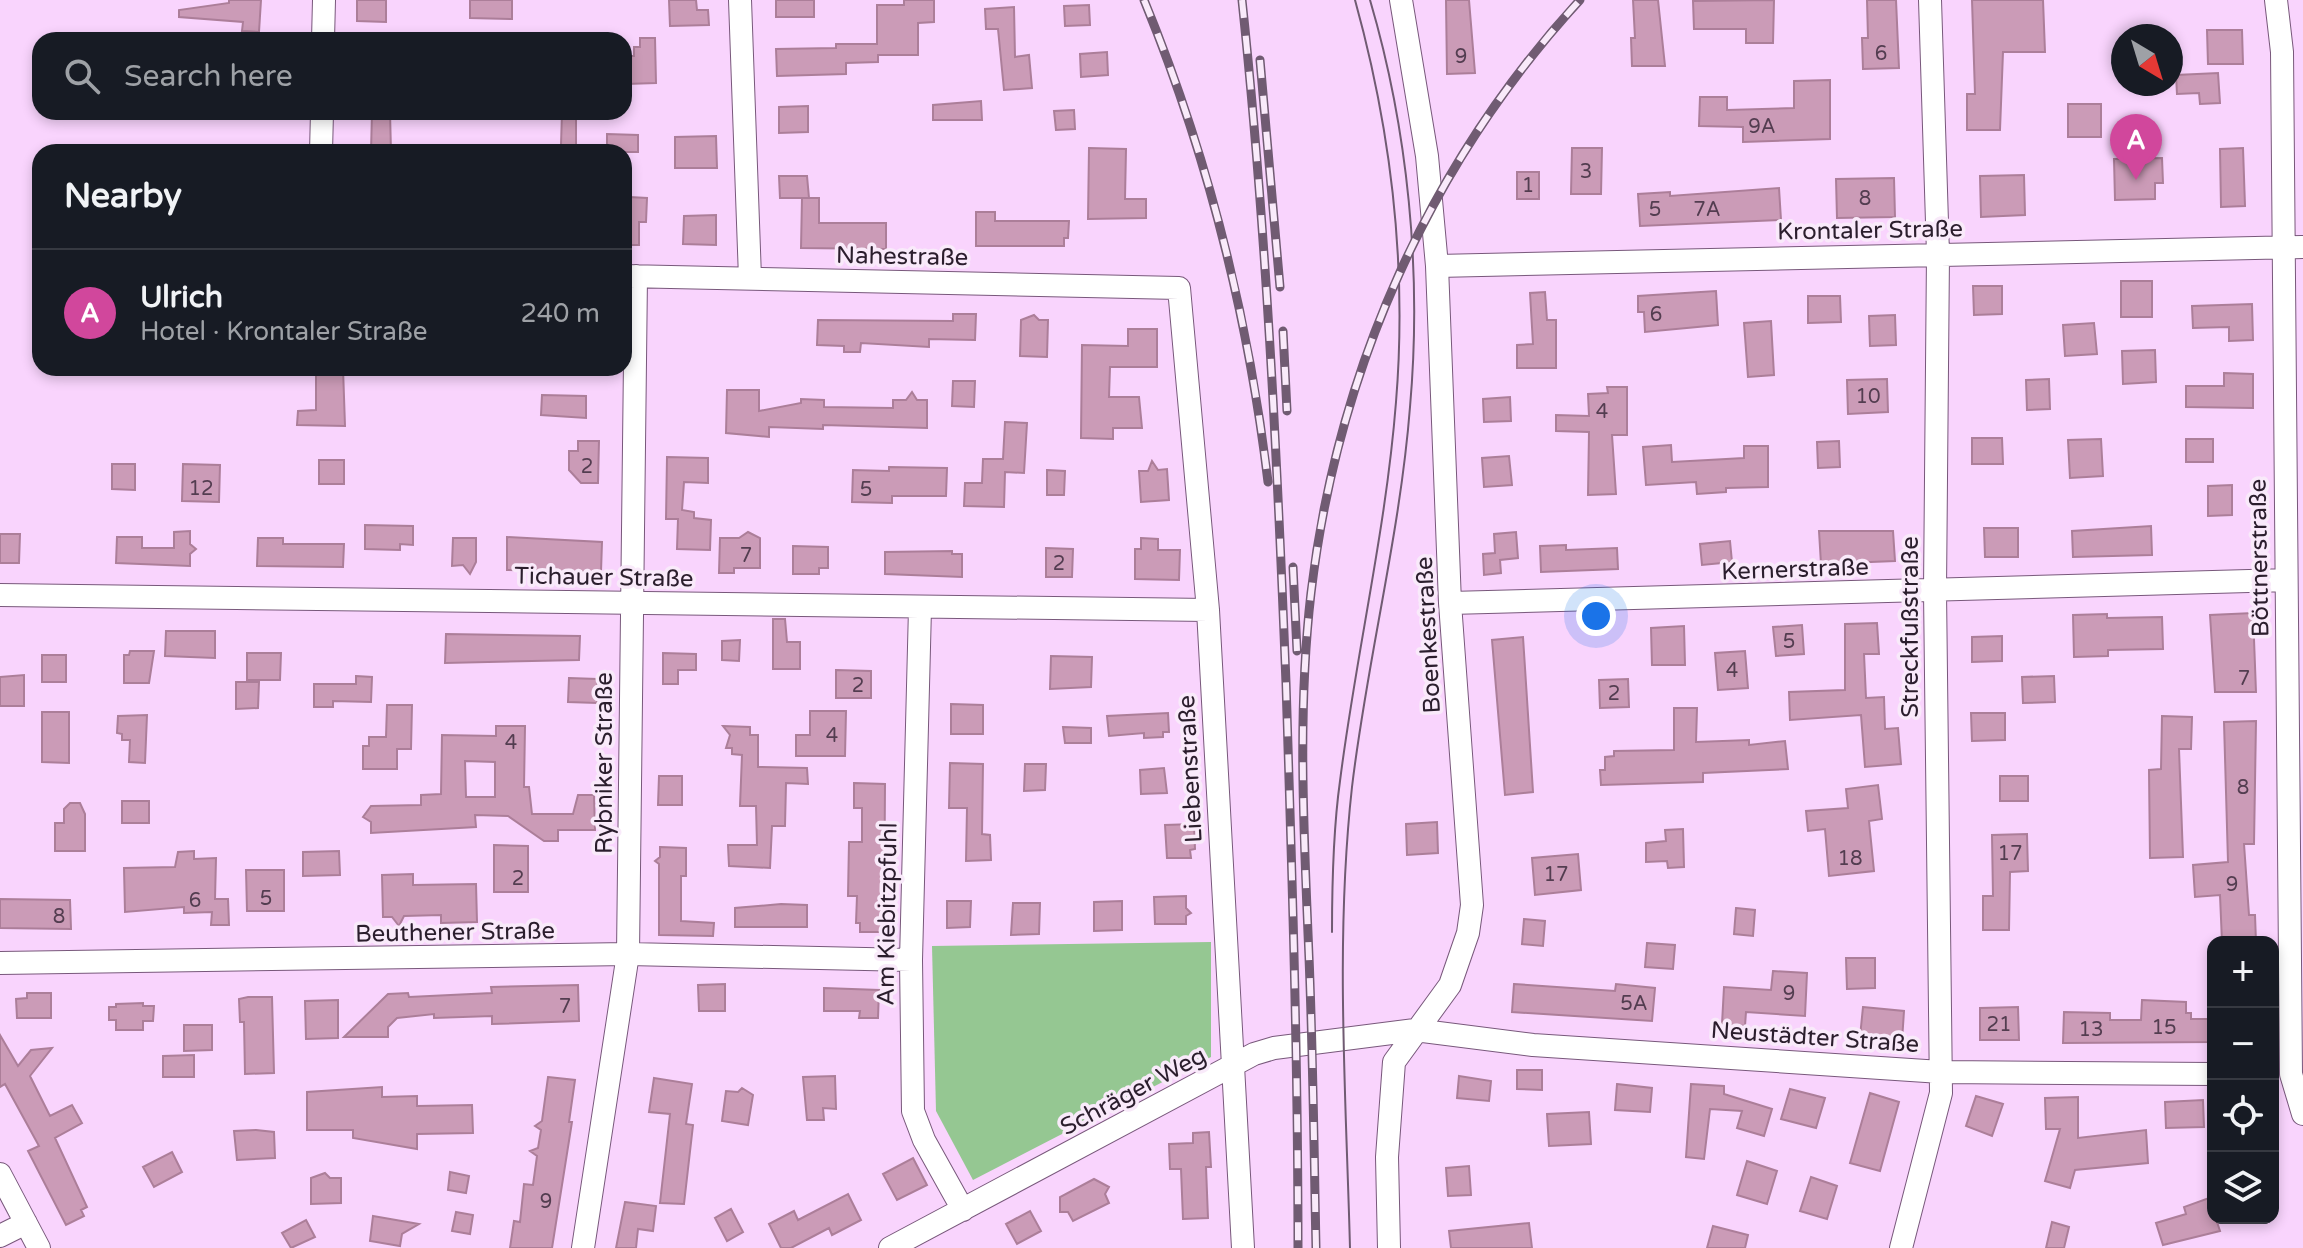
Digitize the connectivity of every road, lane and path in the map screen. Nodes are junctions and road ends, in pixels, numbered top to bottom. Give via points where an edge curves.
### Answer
1 (324, 0) edge
2 (740, 0) edge
3 (1401, 0) edge
4 (1930, 0) edge
5 (2276, 0) edge
6 (323, 32) edge
7 (322, 120) edge
8 (321, 144) edge
9 (2292, 248) edge
10 (1938, 254) junction
11 (1437, 266) junction
12 (632, 276) edge
13 (750, 278) junction
14 (1179, 288) joint
15 (630, 376) edge
16 (2285, 580) junction
17 (1935, 591) junction
18 (0, 595) edge
19 (1450, 603) junction
20 (631, 604) junction
21 (920, 608) junction
22 (1208, 610) junction
23 (628, 954) junction
24 (911, 960) junction
25 (0, 963) edge
26 (1415, 1030) junction
27 (1231, 1069) junction
28 (1941, 1072) junction
29 (2207, 1074) edge
30 (2282, 1074) edge
31 (2303, 1114) edge
32 (0, 1174) edge
33 (963, 1210) junction
34 (26, 1223) junction
35 (0, 1236) edge
36 (39, 1248) edge
37 (583, 1248) edge
38 (890, 1248) edge
39 (1243, 1248) edge
40 (1389, 1248) edge
41 (1901, 1248) edge

1 - 6 street
2 - 13 street
3 - 11 street, Boenkestraße via 1427,156
4 - 10 street, Streckfußstraße
5 - 9 street, Böttnerstraße
7 - 8 street
9 - 10 street, Krontaler Straße
9 - 16 street, Böttnerstraße
10 - 11 street, Krontaler Straße
10 - 17 street, Streckfußstraße
11 - 19 street, Boenkestraße
12 - 13 street, Nahestraße
13 - 14 street, Nahestraße
14 - 22 street, Liebenstraße
15 - 20 street, Rybniker Straße
16 - 17 street, Kernerstraße
16 - 30 street, Böttnerstraße
17 - 19 street, Kernerstraße
17 - 28 street, Streckfußstraße
18 - 20 street, Tichauer Straße
19 - 26 street, Boenkestraße via 1472,905 1450,985
20 - 21 street, Tichauer Straße
20 - 23 street, Rybniker Straße
21 - 22 street, Tichauer Straße
21 - 24 street, Am Kiebitzpfuhl
22 - 27 street, Liebenstraße
23 - 24 street, Beuthener Straße
23 - 25 street, Beuthener Straße
23 - 37 street, Rybniker Straße
24 - 33 street, Am Kiebitzpfuhl via 913,1111
26 - 27 street, Schräger Weg via 1274,1048
26 - 28 street, Neustädter Straße via 1533,1045
26 - 40 street, Boenkestraße via 1394,1062 1387,1157
27 - 33 street, Schräger Weg
27 - 39 street, Liebenstraße
28 - 29 street, Neustädter Straße
28 - 41 street, Streckfußstraße via 1941,1093
30 - 31 street, Böttnerstraße
32 - 34 street
33 - 38 street, Schräger Weg
34 - 35 street
34 - 36 street

